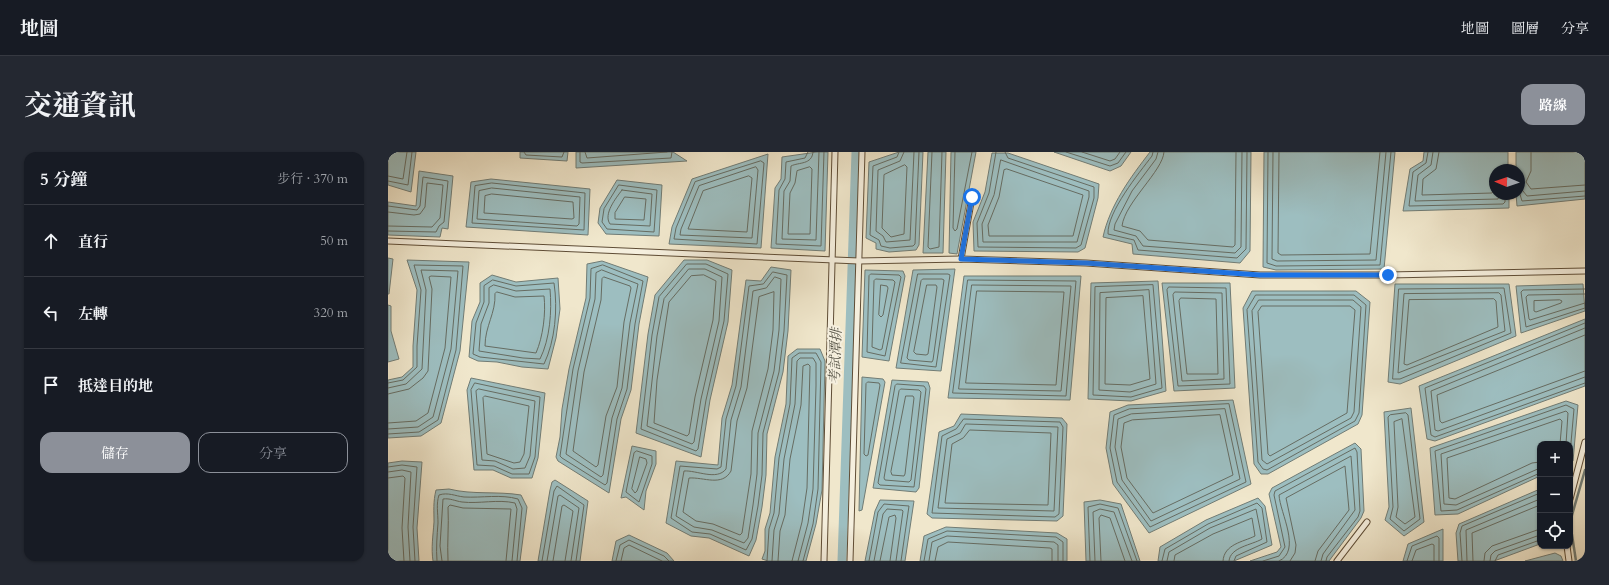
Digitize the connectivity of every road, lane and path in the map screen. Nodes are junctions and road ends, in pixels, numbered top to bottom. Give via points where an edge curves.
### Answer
1 (835, 152) edge
2 (862, 152) edge
3 (972, 197) dead end
4 (388, 241) edge
5 (834, 259) junction
6 (961, 259) junction
7 (857, 261) junction
8 (1585, 270) edge
9 (1585, 442) edge
10 (1573, 488) edge
11 (1367, 522) dead end
12 (1568, 549) edge
13 (824, 561) edge
14 (850, 561) edge
15 (1337, 561) edge
16 (1570, 561) edge

1 - 5 lane
2 - 7 lane
3 - 6 lane
4 - 5 lane
5 - 7 lane
5 - 13 lane
6 - 7 lane
6 - 8 lane via 1086,263 1260,275
7 - 14 lane
9 - 10 lane
11 - 15 lane
12 - 16 lane

